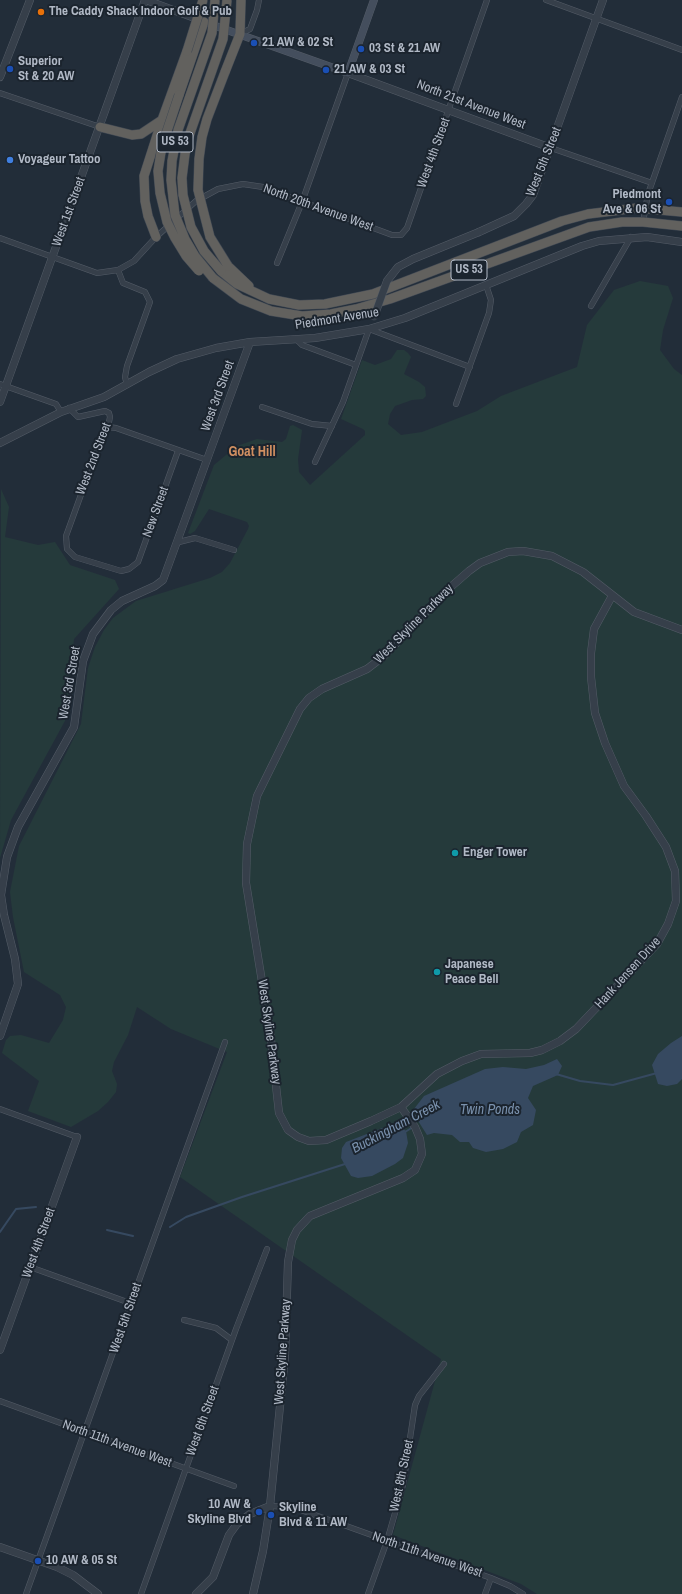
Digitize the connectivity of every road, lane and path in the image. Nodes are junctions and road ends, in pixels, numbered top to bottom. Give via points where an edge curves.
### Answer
1 (30, 0) edge
2 (146, 0) edge
3 (203, 0) edge
4 (215, 0) edge
5 (227, 0) edge
6 (241, 0) edge
7 (258, 0) edge
8 (374, 0) edge
9 (487, 0) edge
10 (546, 0) edge
11 (603, 0) edge
12 (597, 18) junction
13 (204, 22) junction
14 (240, 34) junction
15 (682, 50) edge
16 (348, 73) junction
17 (0, 77) edge
18 (0, 93) edge
19 (682, 97) edge
20 (450, 110) junction
21 (162, 120) junction
22 (100, 127) junction
23 (550, 148) junction
24 (652, 183) junction
25 (302, 202) junction
26 (645, 208) junction
27 (682, 212) edge
28 (643, 222) junction
29 (682, 226) edge
30 (401, 235) joint
31 (156, 237) junction
32 (631, 237) junction
33 (0, 238) edge
34 (682, 242) edge
35 (52, 258) junction
36 (277, 263) dead end
37 (225, 269) junction
38 (118, 270) junction
39 (212, 279) junction
40 (486, 284) junction
41 (591, 306) dead end
42 (370, 329) junction
43 (296, 339) junction
44 (250, 342) junction
45 (356, 365) junction
46 (470, 367) junction
47 (3, 385) edge
48 (126, 385) junction
49 (0, 402) edge
50 (456, 404) dead end
51 (262, 406) dead end
52 (69, 408) junction
53 (61, 412) junction
54 (332, 426) junction
55 (108, 427) junction
56 (0, 443) edge
57 (178, 451) junction
58 (207, 460) junction
59 (315, 462) dead end
60 (178, 542) junction
61 (234, 550) dead end
62 (129, 569) joint
63 (612, 596) junction
64 (682, 630) edge
65 (0, 1036) edge
66 (225, 1042) dead end
67 (401, 1107) junction
68 (0, 1109) edge
69 (77, 1137) joint
70 (267, 1249) dead end
71 (30, 1267) junction
72 (130, 1303) junction
73 (184, 1320) dead end
74 (232, 1340) junction
75 (0, 1350) edge
76 (444, 1364) dead end
77 (0, 1401) edge
78 (85, 1432) junction
79 (186, 1469) junction
80 (234, 1486) dead end
81 (270, 1506) junction
82 (387, 1541) junction
83 (0, 1547) edge
84 (38, 1560) junction
85 (491, 1578) junction
86 (26, 1594) edge
87 (98, 1594) edge
88 (141, 1594) edge
89 (196, 1594) edge
90 (253, 1594) edge
91 (368, 1594) edge
92 (485, 1594) edge
93 (523, 1594) edge

1 - 17 street
2 - 13 street, North 21st Avenue West
2 - 22 street, West 1st Street
3 - 21 highway, bridge
4 - 39 highway, US 53, bridge via 212,32 178,130 171,175 174,208 180,229 194,256
5 - 37 highway, US 53, bridge via 223,39 189,136 182,178 187,213 195,236 207,256
6 - 14 highway
7 - 14 street via 250,29
8 - 16 main road
9 - 20 street, West 4th Street
10 - 12 street
11 - 12 street, West 5th Street
12 - 15 street
12 - 23 street, West 5th Street
13 - 14 main road, North 21st Avenue West
13 - 39 highway, bridge via 162,146 158,171 167,222 191,262
14 - 16 main road, North 21st Avenue West
14 - 37 highway, bridge via 207,119 199,159 198,190 210,237
16 - 20 street, North 21st Avenue West
16 - 25 street
18 - 22 street
19 - 24 street
20 - 23 street, North 21st Avenue West
20 - 30 street, West 4th Street via 408,228
21 - 22 highway via 141,134 132,135
21 - 31 highway via 144,176 145,201
22 - 35 street, West 1st Street
23 - 24 street, North 21st Avenue West
23 - 42 street, West 5th Street, bridge via 534,192 526,204 509,219 413,258 398,267 387,281
24 - 26 street
25 - 30 street, North 20th Avenue West via 392,235
25 - 31 street, North 20th Avenue West via 256,185 224,187 196,201
25 - 36 street
26 - 27 highway, Piedmont Avenue / US 53
26 - 28 street
26 - 37 highway, Piedmont Avenue / US 53 via 614,209 580,216 369,295 324,304 299,305 259,295
28 - 29 highway, Piedmont Avenue / US 53
28 - 39 highway, Piedmont Avenue / US 53 via 615,222 577,231 390,299 323,315 272,314 223,292
31 - 38 street, North 20th Avenue West via 134,261
32 - 34 street, Piedmont Avenue
32 - 40 street, Piedmont Avenue via 582,246
32 - 41 street
33 - 35 street, North 20th Avenue West
35 - 38 street, North 20th Avenue West via 97,273
35 - 47 street, West 1st Street
38 - 48 street via 123,283 145,292 150,302 127,366
40 - 42 street, Piedmont Avenue via 405,318
40 - 46 street via 491,297 490,309
42 - 43 street, Piedmont Avenue
42 - 45 street
42 - 46 street
43 - 44 street, Piedmont Avenue
43 - 45 street via 302,345
44 - 48 street, Piedmont Avenue via 177,359
44 - 58 street, West 3rd Street
45 - 54 street
46 - 50 street
47 - 49 street, West 1st Street
47 - 53 street via 56,404
48 - 52 street, Piedmont Avenue via 104,397
51 - 54 street via 312,424
52 - 53 street, Piedmont Avenue
52 - 55 street, West 2nd Street via 78,418 109,413
53 - 56 street, Piedmont Avenue
54 - 59 street
55 - 57 street
55 - 62 street, West 2nd Street via 103,434 66,536 67,549 75,557 115,570
57 - 58 street
57 - 62 street, New Street via 138,562
58 - 60 street, West 3rd Street
60 - 61 street via 195,538
60 - 65 street, West 3rd Street via 164,580 122,601 111,610 93,634 83,661 74,727 18,827 7,857 1,895 18,984
63 - 64 street, West Skyline Parkway via 634,612
63 - 67 street, Hank Jensen Drive via 594,629 591,677 595,713 604,743 624,786 666,847 675,870 676,901 668,924 657,944 576,1029 560,1041 530,1053 481,1054 462,1061 437,1074
63 - 67 street, West Skyline Parkway via 583,572 552,556 523,551 508,552 480,563 446,592 384,656 367,669 322,689 309,698 300,708 257,796 247,844 246,883 270,1032 278,1104 284,1124 298,1137 318,1142
66 - 72 street, West 5th Street
67 - 81 street, West Skyline Parkway via 417,1133 422,1154 415,1170 403,1178 310,1216 292,1240 288,1262 285,1356
68 - 69 street
69 - 71 street, West 4th Street
70 - 74 street, West 6th Street
71 - 72 street
71 - 75 street, West 4th Street
72 - 78 street, West 5th Street
73 - 74 street via 216,1328
74 - 79 street, West 6th Street
76 - 82 street, West 8th Street via 415,1405 403,1484
77 - 78 street, North 11th Avenue West
78 - 79 street, North 11th Avenue West
78 - 84 street, West 5th Street
79 - 80 street, North 11th Avenue West
79 - 88 street, West 6th Street
81 - 82 street, North 11th Avenue West via 292,1507
81 - 89 street via 250,1514 237,1524 229,1535 213,1577
81 - 90 street, West Skyline Parkway
82 - 85 street, North 11th Avenue West
82 - 91 street, West 8th Street
83 - 84 street
84 - 86 street, West 5th Street
84 - 87 street via 73,1575
85 - 92 street
85 - 93 street, North 11th Avenue West

